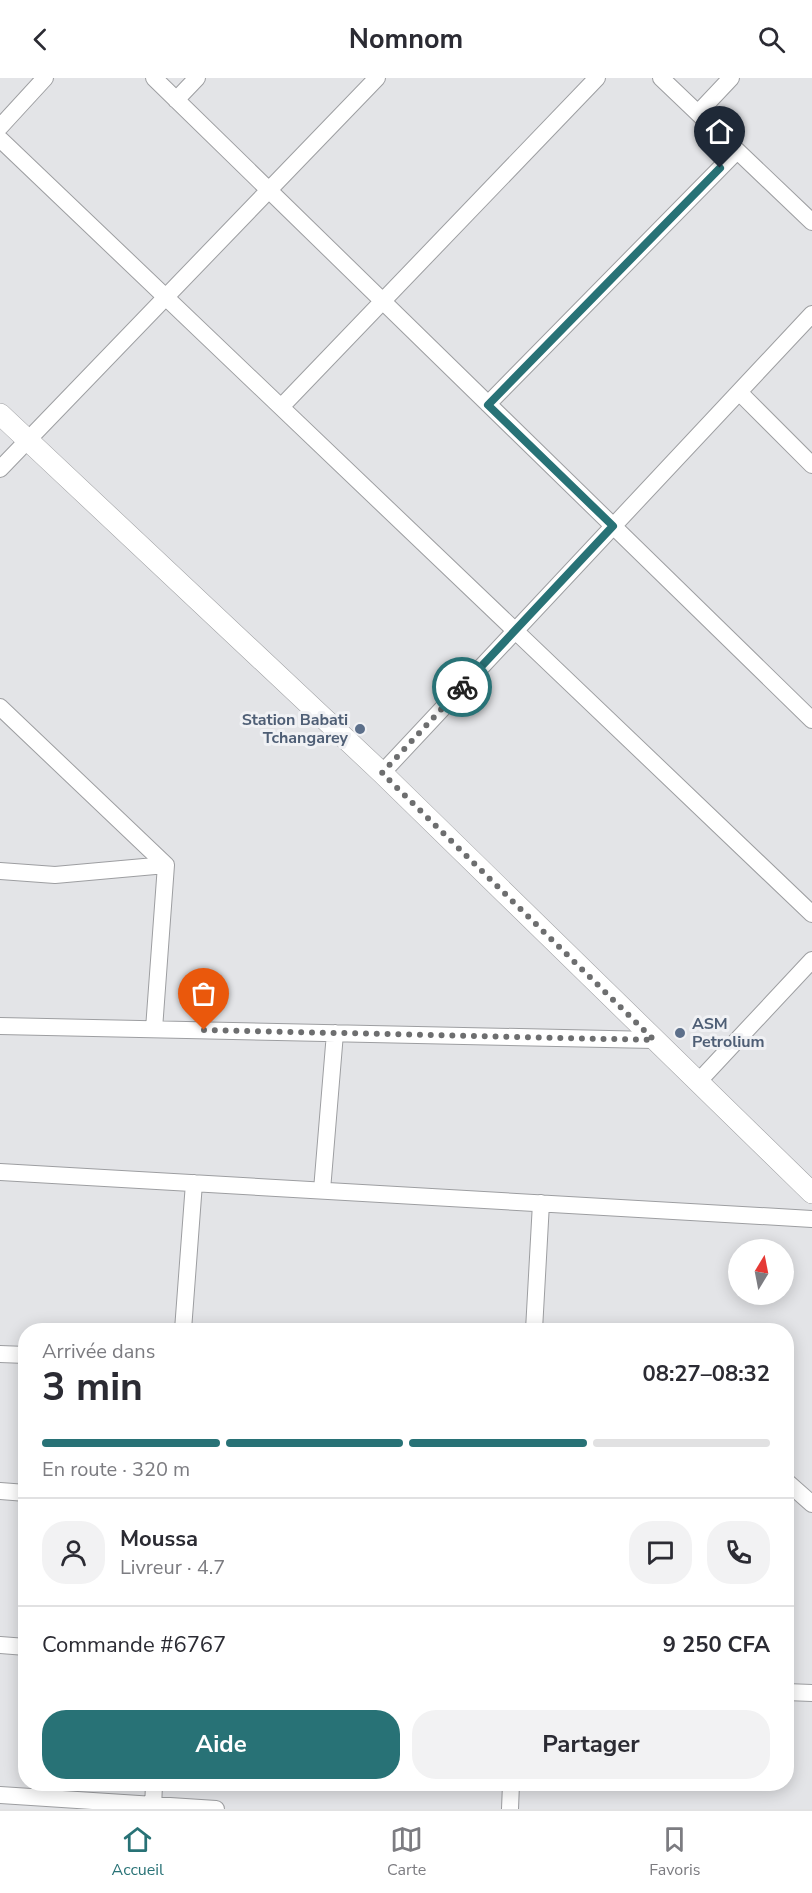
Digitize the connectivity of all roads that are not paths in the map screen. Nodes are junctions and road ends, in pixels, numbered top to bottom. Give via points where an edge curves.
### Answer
1 (45, 78) edge
2 (153, 78) edge
3 (197, 78) edge
4 (377, 78) edge
5 (597, 78) edge
6 (660, 78) edge
7 (731, 78) edge
8 (176, 100) junction
9 (698, 113) junction
10 (0, 127) edge
11 (0, 139) edge
12 (737, 151) junction
13 (269, 190) junction
14 (812, 222) edge
15 (165, 297) junction
16 (382, 301) junction
17 (812, 314) edge
18 (739, 392) junction
19 (488, 405) junction
20 (280, 407) junction
21 (0, 414) edge
22 (27, 441) junction
23 (812, 465) edge
24 (0, 468) edge
25 (613, 526) junction
26 (515, 631) junction
27 (0, 707) edge
28 (812, 720) edge
29 (382, 773) junction
30 (166, 865) junction
31 (0, 871) edge
32 (812, 914) edge
33 (812, 960) edge
34 (0, 1026) edge
35 (154, 1029) junction
36 (335, 1033) junction
37 (654, 1040) junction
38 (698, 1082) junction
39 (0, 1172) edge
40 (194, 1183) junction
41 (322, 1190) junction
42 (812, 1192) edge
43 (541, 1203) junction
44 (812, 1219) edge
45 (184, 1323) edge
46 (534, 1323) edge
47 (0, 1354) edge
48 (18, 1355) edge
49 (794, 1488) edge
50 (0, 1491) edge
51 (18, 1492) edge
52 (812, 1504) edge
53 (0, 1645) edge
54 (18, 1646) edge
55 (794, 1692) edge
56 (812, 1693) edge
57 (154, 1791) edge
58 (511, 1791) edge
59 (0, 1795) edge
60 (153, 1807) edge
61 (216, 1809) edge
62 (510, 1809) edge

1 - 10 street
2 - 8 street
3 - 8 street
4 - 13 street
5 - 16 street
6 - 9 street
7 - 9 street
8 - 13 street
9 - 12 street
11 - 15 street
12 - 14 street
12 - 19 street
13 - 15 street
13 - 16 street
15 - 20 street
15 - 22 street
16 - 19 street
16 - 20 street
17 - 18 street
18 - 23 street
18 - 25 street
19 - 25 street
20 - 26 street
21 - 22 main road
22 - 24 street
22 - 29 main road
25 - 26 street
25 - 28 street
26 - 29 street
26 - 32 street
27 - 30 street
29 - 37 main road
30 - 31 street via 55,875
30 - 35 street
33 - 38 street
34 - 35 street
35 - 36 street
36 - 37 street
36 - 41 street
37 - 38 main road
38 - 42 main road
39 - 40 street
40 - 41 street
40 - 45 street
41 - 43 street
43 - 44 street
43 - 46 street
47 - 48 street
49 - 52 street
50 - 51 street
53 - 54 street
55 - 56 street
57 - 60 street
58 - 62 street
59 - 60 street
60 - 61 street

